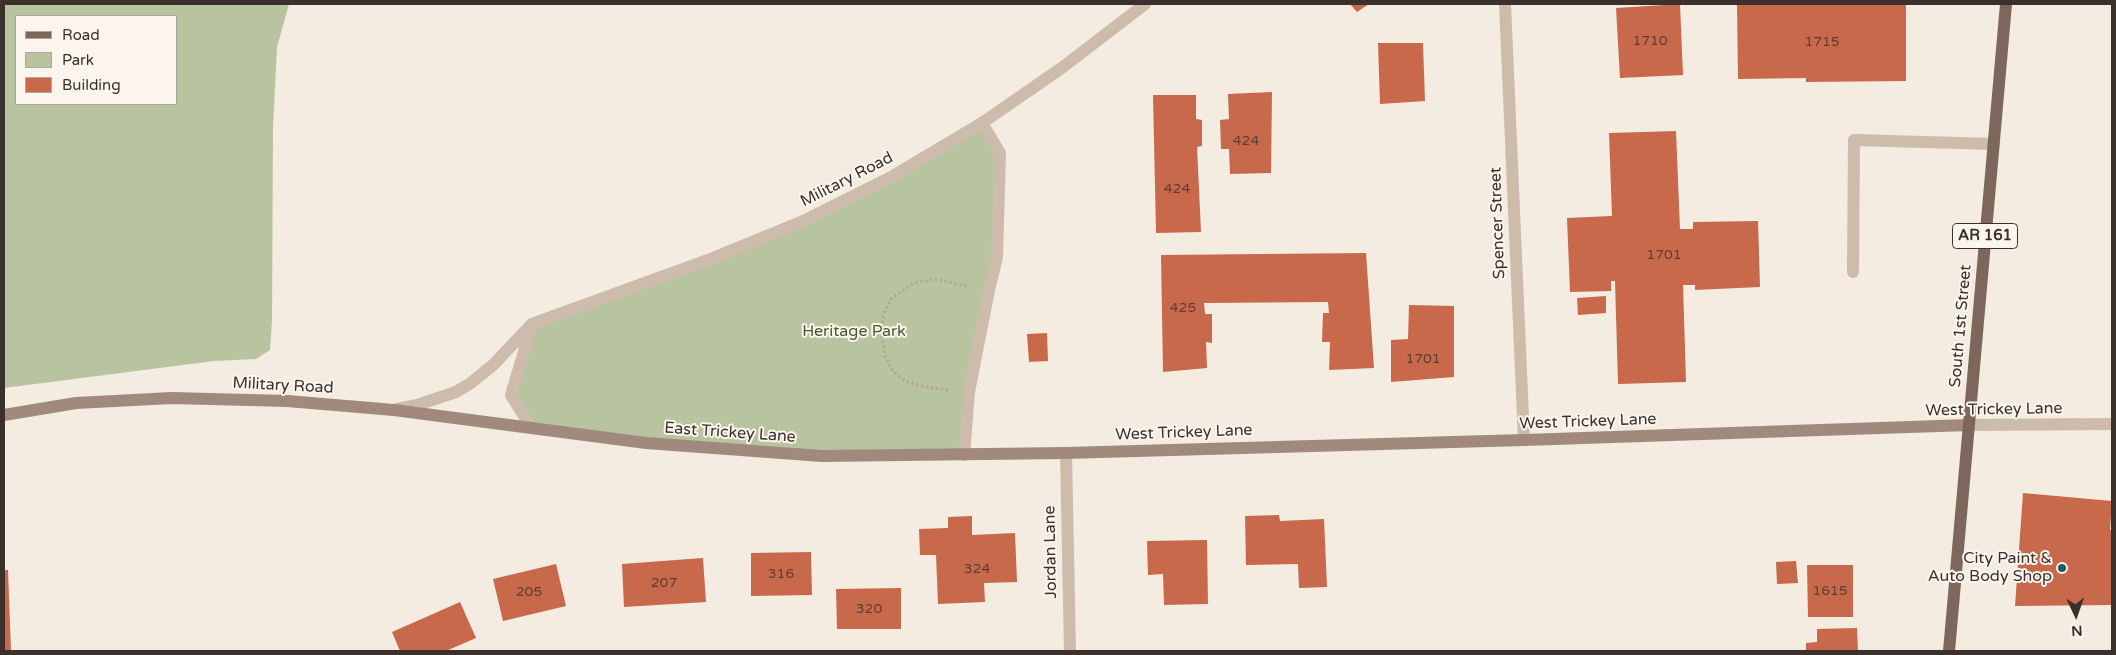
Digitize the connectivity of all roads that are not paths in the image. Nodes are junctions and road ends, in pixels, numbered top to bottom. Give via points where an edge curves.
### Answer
1 (1145, 4) edge
2 (1505, 4) edge
3 (2006, 4) edge
4 (982, 123) junction
5 (1994, 144) junction
6 (1853, 272) dead end
7 (532, 324) junction
8 (394, 410) junction
9 (4, 415) edge
10 (2112, 424) edge
11 (1969, 425) junction
12 (531, 427) junction
13 (1524, 440) junction
14 (1066, 453) junction
15 (964, 455) junction
16 (1070, 651) edge
17 (1949, 651) edge

1 - 4 street, Military Road via 1063,67
2 - 13 street, Spencer Street
3 - 5 main road, South 1st Street / AR 161
4 - 7 street, Military Road via 892,176 803,220 708,260
4 - 15 street via 1000,154 997,257 968,392
5 - 6 street via 1854,140
5 - 11 main road, South 1st Street / AR 161
7 - 8 street, Military Road via 471,383 456,392
7 - 12 street via 511,395
8 - 9 main road, Military Road via 287,401 172,398 76,403
8 - 12 main road, East Trickey Lane
10 - 11 street, West Trickey Lane
11 - 13 main road, West Trickey Lane
11 - 17 main road, South 1st Street / AR 161
12 - 15 main road, East Trickey Lane via 743,452 822,456
13 - 14 main road, West Trickey Lane
14 - 15 main road, East Trickey Lane
14 - 16 street, Jordan Lane

